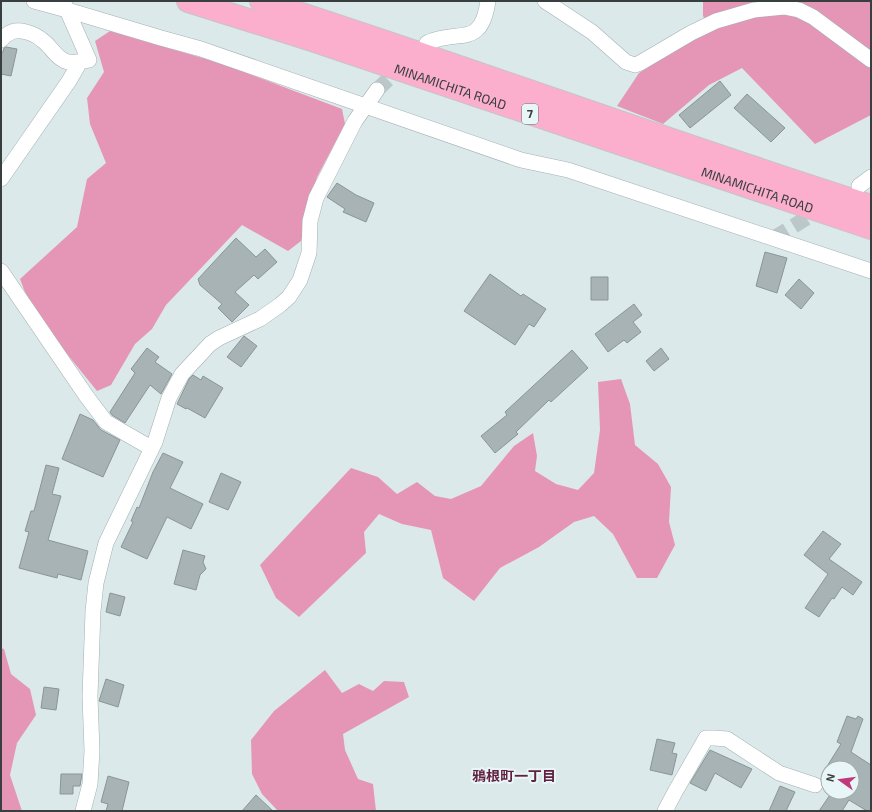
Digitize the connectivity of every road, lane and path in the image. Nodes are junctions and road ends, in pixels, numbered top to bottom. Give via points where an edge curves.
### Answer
1 (34, 1) edge
2 (188, 1) edge
3 (261, 1) edge
4 (488, 1) edge
5 (545, 1) edge
6 (65, 6) edge
7 (1, 40) edge
8 (427, 43) dead end
9 (871, 60) edge
10 (80, 62) junction
11 (377, 90) tunnel mouth
12 (366, 106) junction
13 (871, 177) edge
14 (1, 179) edge
15 (859, 186) dead end
16 (871, 206) edge
17 (871, 228) edge
18 (1, 271) edge
19 (871, 271) edge
20 (151, 448) junction
21 (815, 785) dead end
22 (88, 793) junction
23 (83, 811) edge
24 (92, 811) edge
25 (665, 811) edge

1 - 6 street
2 - 17 highway, MINAMICHITA ROAD / 7 via 309,39
3 - 16 highway, MINAMICHITA ROAD / 7
4 - 8 street via 484,19 474,33 439,38
5 - 9 street via 592,32 621,58 635,65 716,21 754,10 784,7 799,10 813,17
6 - 10 street via 89,60
6 - 12 street via 201,49
7 - 10 street via 8,33 18,31 34,34 66,62
10 - 14 street
11 - 12 street
12 - 19 street via 521,160 568,170
12 - 20 street via 355,121 316,198 310,221 309,253 300,280 289,297 280,305 210,344 182,374 169,398
13 - 15 street
18 - 20 street via 86,397 106,422
20 - 22 street via 106,543 96,583 90,696 92,751
21 - 25 street via 779,773 727,739 706,738
22 - 23 street
22 - 24 street

